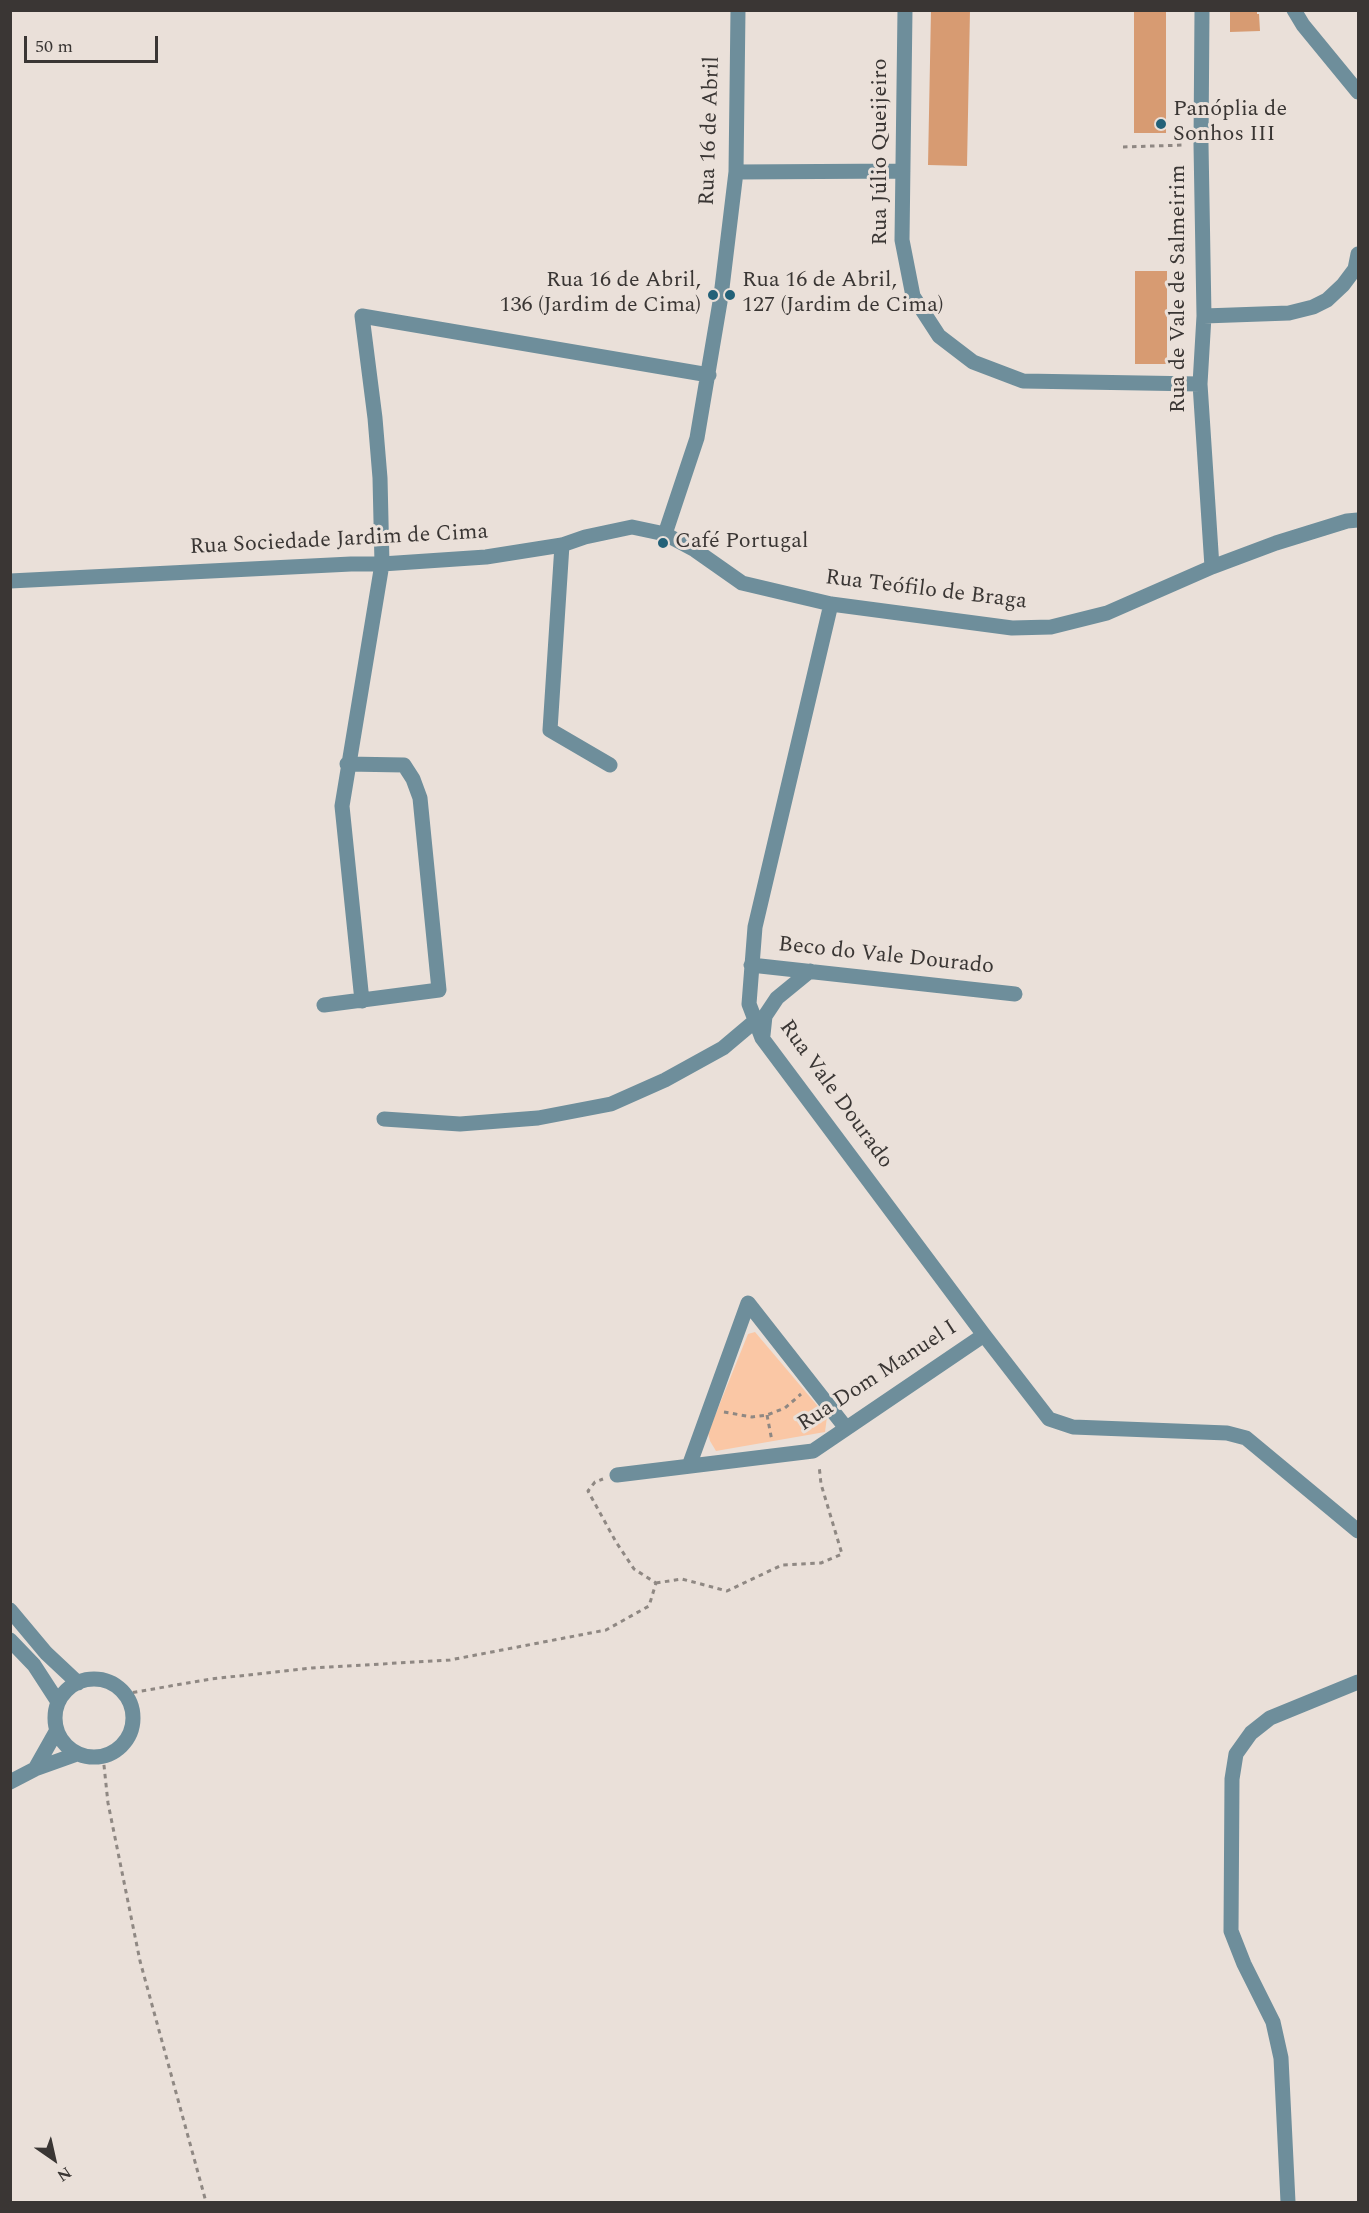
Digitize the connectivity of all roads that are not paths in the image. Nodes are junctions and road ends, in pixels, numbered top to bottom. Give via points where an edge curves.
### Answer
1 (738, 10) edge
2 (905, 10) edge
3 (1202, 10) edge
4 (1294, 10) edge
5 (1359, 92) edge
6 (903, 171) junction
7 (736, 172) junction
8 (1359, 254) edge
9 (1204, 316) junction
10 (709, 375) junction
11 (1200, 384) junction
12 (1359, 520) edge
13 (665, 534) junction
14 (562, 545) junction
15 (382, 564) junction
16 (1212, 567) junction
17 (10, 580) edge
18 (831, 604) junction
19 (347, 764) junction
20 (610, 765) dead end
21 (751, 965) junction
22 (810, 971) junction
23 (1015, 994) dead end
24 (362, 1001) junction
25 (324, 1005) dead end
26 (756, 1021) junction
27 (762, 1038) junction
28 (384, 1119) dead end
29 (984, 1335) junction
30 (846, 1428) junction
31 (689, 1466) junction
32 (616, 1475) road end
33 (1359, 1531) edge
34 (10, 1610) edge
35 (10, 1640) edge
36 (1359, 1682) edge
37 (78, 1683) junction
38 (58, 1702) junction
39 (57, 1730) junction
40 (77, 1754) junction
41 (36, 1769) junction
42 (10, 1782) edge
43 (1288, 2202) edge

1 - 7 street, Rua 16 de Abril
2 - 6 street, Rua Júlio Queijeiro
3 - 9 street, Rua de Vale de Salmeirim
4 - 5 street
6 - 7 street
6 - 11 street, Rua Júlio Queijeiro via 902,240 913,296 939,336 973,362 1023,381
7 - 10 street, Rua 16 de Abril
8 - 9 street via 1355,269 1343,285 1313,307 1289,313
9 - 11 street, Rua de Vale de Salmeirim
10 - 13 street, Rua 16 de Abril via 697,438
10 - 15 street via 362,316 380,478
11 - 16 street, Rua de Vale de Salmeirim
12 - 16 street, Rua Teófilo de Braga via 1276,543
13 - 14 street, Rua Sociedade Jardim de Cima via 632,526
13 - 18 street, Rua Teófilo de Braga via 741,583
14 - 15 street, Rua Sociedade Jardim de Cima via 486,557
14 - 20 street via 550,730
15 - 17 street, Rua Sociedade Jardim de Cima
15 - 19 street
16 - 18 street, Rua Teófilo de Braga via 1107,613 1051,627 1012,628
18 - 21 street, Rua Vale Dourado via 755,927
19 - 24 street via 342,806
19 - 24 street via 404,765 413,779 420,798 439,990
21 - 22 street, Beco do Vale Dourado
21 - 26 street, Rua Vale Dourado via 749,1004
22 - 23 street, Beco do Vale Dourado
22 - 27 street via 777,998 765,1016
24 - 25 street
26 - 27 street, Rua Vale Dourado
26 - 28 street via 723,1048 611,1104 538,1118 460,1124
27 - 29 street, Rua Vale Dourado
29 - 30 street, Rua Dom Manuel I
29 - 33 street, Rua Vale Dourado via 1049,1419 1073,1427 1227,1432 1246,1438
30 - 31 street, Rua Dom Manuel I via 813,1451
30 - 31 street via 748,1303
31 - 32 street, Rua Dom Manuel I
34 - 37 street
35 - 38 street via 34,1665
36 - 43 street via 1270,1718 1251,1733 1236,1754 1232,1779 1231,1931 1273,2022 1281,2058
37 - 38 street
37 - 40 street via 101,1680 112,1684 124,1694 133,1723 123,1744 114,1752 90,1757
38 - 39 street
39 - 40 street via 61,1740
39 - 41 street
40 - 41 street
41 - 42 street

